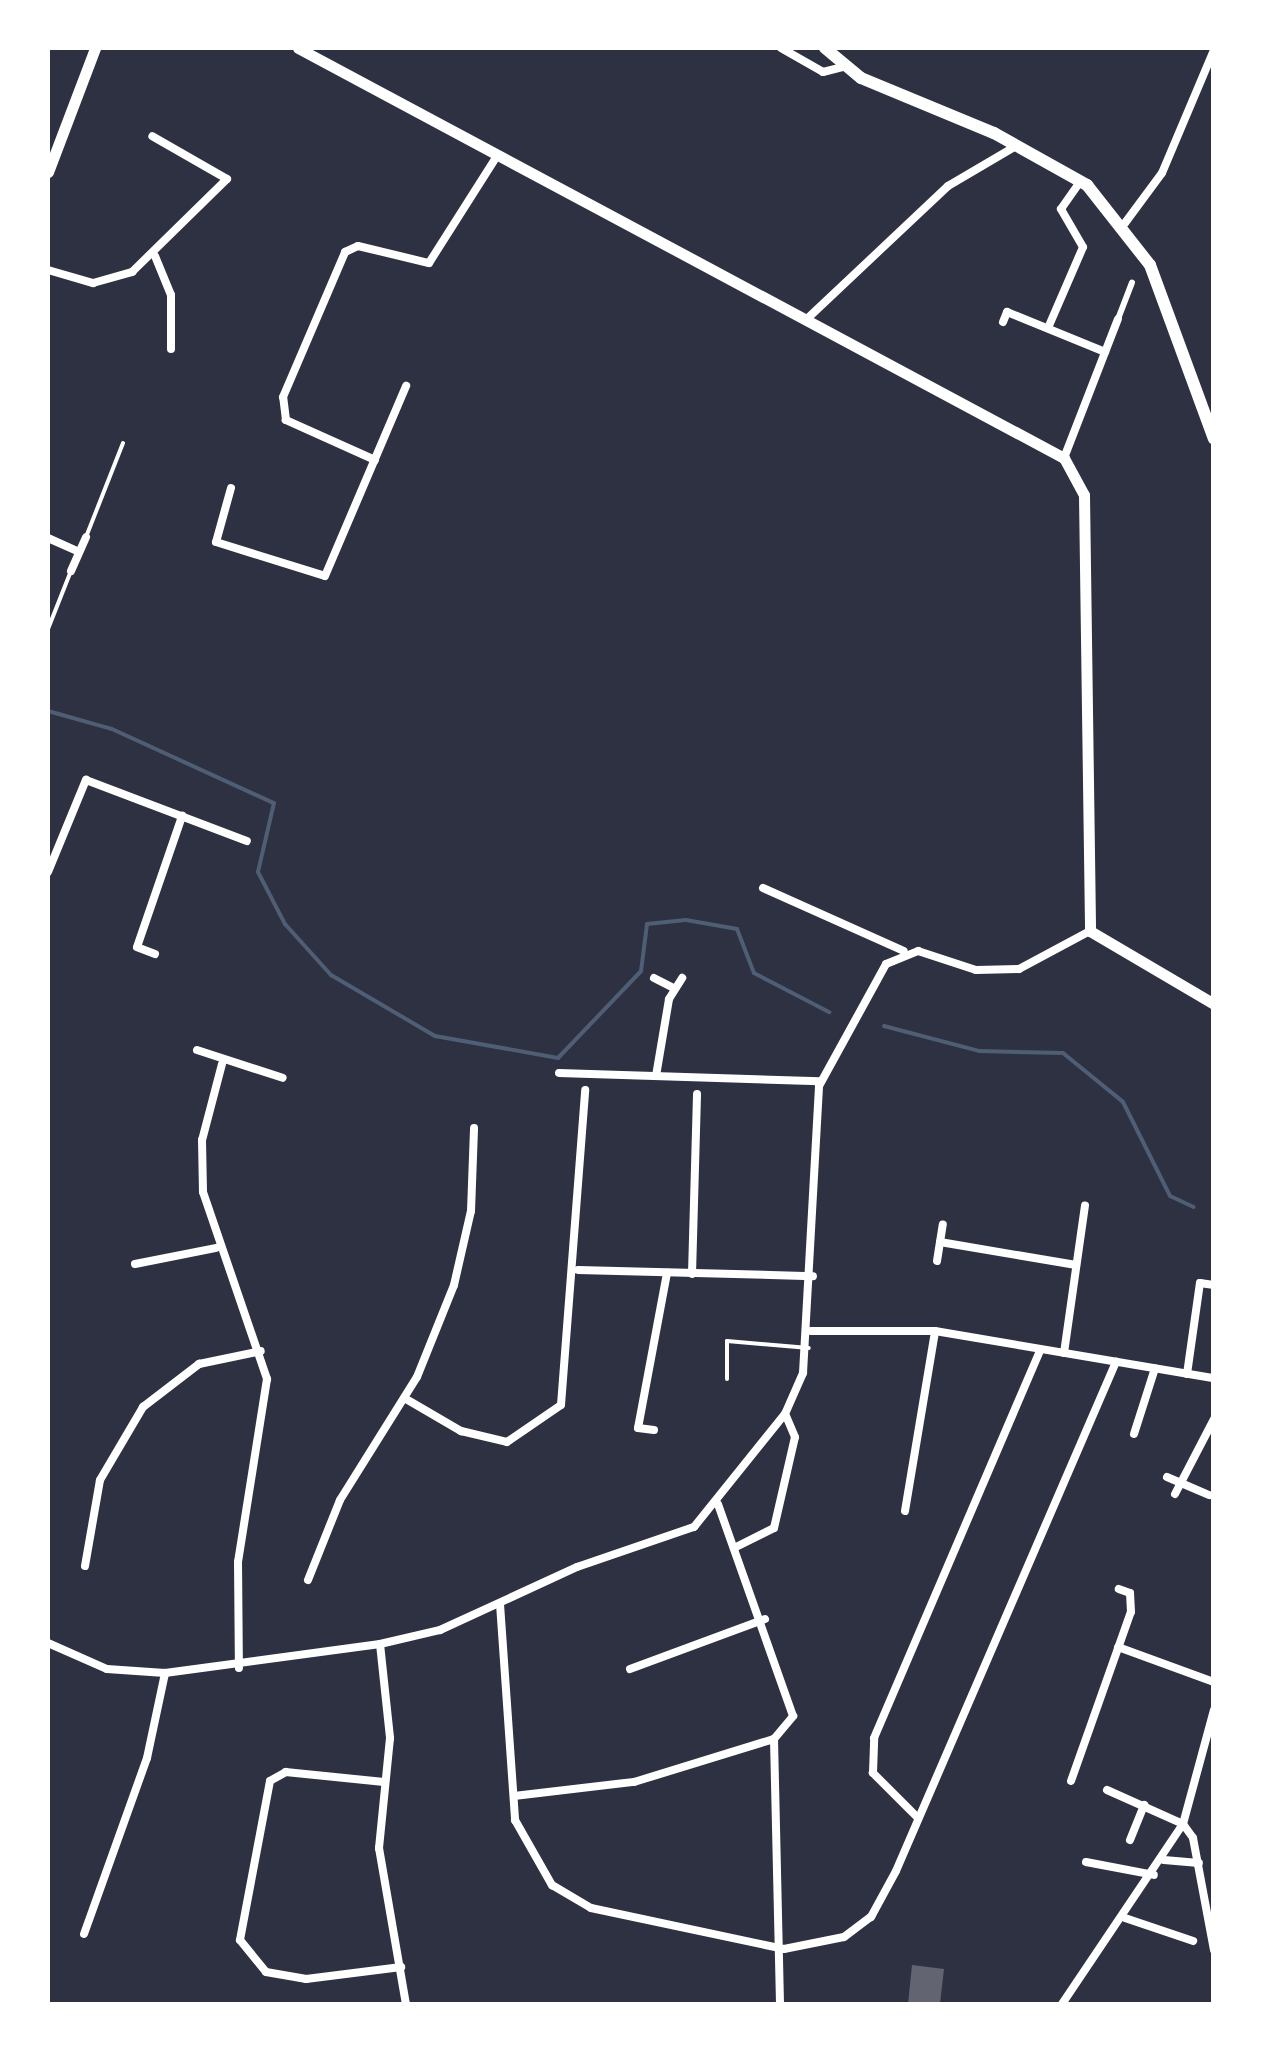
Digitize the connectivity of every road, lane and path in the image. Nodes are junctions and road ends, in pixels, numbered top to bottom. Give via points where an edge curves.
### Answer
1 (94, 48) edge
2 (298, 48) edge
3 (780, 48) edge
4 (825, 48) edge
5 (1214, 50) edge
6 (847, 66) junction
7 (1201, 79) junction
8 (1214, 85) edge
9 (152, 136) dead end
10 (1016, 146) junction
11 (497, 156) junction
12 (48, 172) edge
13 (1080, 182) junction
14 (1125, 224) junction
15 (155, 256) junction
16 (48, 270) edge
17 (1132, 282) dead end
18 (808, 316) junction
19 (1118, 319) joint
20 (1002, 322) dead end
21 (1048, 328) junction
22 (157, 334) dead end
23 (172, 335) junction
24 (171, 350) dead end
25 (1105, 352) junction
26 (406, 386) dead end
27 (1214, 439) edge
28 (123, 443) dead end
29 (1064, 458) junction
30 (375, 460) junction
31 (231, 488) dead end
32 (86, 537) joint
33 (48, 538) edge
34 (79, 552) junction
35 (70, 571) joint
36 (48, 630) edge
37 (182, 816) junction
38 (247, 841) dead end
39 (48, 872) edge
40 (763, 888) dead end
41 (1090, 932) junction
42 (904, 951) junction
43 (155, 954) dead end
44 (654, 978) dead end
45 (682, 978) dead end
46 (674, 988) junction
47 (1214, 1004) edge
48 (198, 1050) dead end
49 (222, 1064) junction
50 (558, 1072) dead end
51 (656, 1076) junction
52 (283, 1078) dead end
53 (820, 1081) junction
54 (585, 1090) dead end
55 (697, 1094) dead end
56 (474, 1128) dead end
57 (1086, 1205) dead end
58 (943, 1224) dead end
59 (940, 1242) junction
60 (216, 1248) junction
61 (937, 1261) dead end
62 (135, 1264) dead end
63 (1076, 1265) junction
64 (578, 1270) junction
65 (667, 1273) junction
66 (692, 1274) junction
67 (813, 1276) junction
68 (1214, 1285) edge
69 (811, 1331) junction
70 (935, 1332) junction
71 (809, 1348) junction
72 (1041, 1349) junction
73 (261, 1351) junction
74 (1064, 1353) junction
75 (1116, 1362) junction
76 (1155, 1368) junction
77 (1187, 1374) junction
78 (727, 1378) dead end
79 (1214, 1378) edge
80 (406, 1399) junction
81 (786, 1414) junction
82 (1214, 1418) edge
83 (654, 1430) dead end
84 (1134, 1434) dead end
85 (1167, 1477) dead end
86 (1184, 1485) junction
87 (1176, 1494) dead end
88 (1211, 1496) edge
89 (718, 1504) junction
90 (905, 1512) dead end
91 (738, 1546) junction
92 (86, 1566) dead end
93 (308, 1580) dead end
94 (1119, 1589) dead end
95 (500, 1604) junction
96 (765, 1619) junction
97 (48, 1643) edge
98 (380, 1644) junction
99 (1118, 1647) junction
100 (239, 1668) junction
101 (630, 1669) dead end
102 (165, 1674) junction
103 (1214, 1682) edge
104 (1214, 1710) edge
105 (774, 1739) junction
106 (1070, 1781) dead end
107 (384, 1782) junction
108 (1107, 1790) dead end
109 (514, 1796) junction
110 (1144, 1806) junction
111 (918, 1818) junction
112 (1183, 1824) junction
113 (1130, 1840) dead end
114 (1164, 1860) junction
115 (1086, 1862) dead end
116 (1198, 1863) junction
117 (1154, 1874) junction
118 (1125, 1918) junction
119 (84, 1934) dead end
120 (1193, 1941) dead end
121 (776, 1946) junction
122 (1214, 1950) edge
123 (401, 1967) junction
124 (406, 2004) edge
125 (780, 2004) edge
126 (1062, 2004) edge

1 - 12 main road
2 - 11 main road
3 - 6 street via 823,72
4 - 6 main road
5 - 7 street
6 - 10 main road
7 - 8 street
7 - 14 street via 1162,173
9 - 15 street via 227,179
10 - 13 main road
10 - 18 street via 948,186
11 - 18 main road
11 - 30 street via 429,263 369,248 345,252 284,397 286,420
13 - 14 main road
13 - 21 street via 1061,209 1083,246
14 - 27 main road via 1167,304
15 - 16 street via 92,283
15 - 23 street via 172,295
17 - 19 street
18 - 29 main road
19 - 25 street
20 - 21 street via 1007,312
21 - 25 street
22 - 23 street
23 - 24 street
25 - 29 street
26 - 30 street
28 - 32 lane
29 - 41 main road via 1084,495
30 - 31 street via 325,576 216,542
32 - 34 street
33 - 34 street
34 - 35 street
35 - 36 lane
37 - 38 street
37 - 39 street via 86,780
37 - 43 street via 137,946
40 - 42 street
41 - 42 street via 1072,948 999,971
41 - 47 main road
42 - 53 street via 886,964
44 - 46 street
45 - 46 street
46 - 51 street
48 - 49 street
49 - 52 street
49 - 60 street via 202,1140
50 - 51 street
51 - 53 street
53 - 67 street
54 - 64 street
55 - 66 street
56 - 80 street via 471,1211 454,1284
57 - 63 street
58 - 59 street
59 - 61 street
59 - 63 street
60 - 62 street
60 - 73 street
63 - 74 street
64 - 65 street
64 - 80 street via 561,1404 530,1434 484,1440
65 - 66 street
65 - 83 street via 638,1428
66 - 67 street
67 - 69 street
68 - 77 street via 1200,1284
69 - 70 street
69 - 71 street
70 - 72 street
70 - 90 street
71 - 78 lane via 727,1341
71 - 81 street
72 - 74 street
72 - 111 street via 874,1738 873,1773
73 - 92 street via 200,1364 144,1407 100,1480
73 - 100 street via 268,1404 238,1562
74 - 75 street
75 - 76 street
75 - 111 street
76 - 77 street
76 - 84 street
77 - 79 street
80 - 93 street via 340,1500
81 - 89 street
81 - 91 street via 796,1436 774,1528
82 - 86 street
85 - 86 street
86 - 87 street
86 - 88 street
89 - 91 street
89 - 95 street via 694,1527
91 - 96 street
94 - 99 street via 1130,1593 1131,1612
95 - 98 street
95 - 109 street
96 - 101 street
96 - 105 street via 794,1704
97 - 102 street via 107,1669
98 - 100 street
98 - 107 street
99 - 103 street
99 - 106 street
100 - 102 street
102 - 119 street via 141,1777
104 - 112 street
105 - 109 street via 602,1790
105 - 121 street
107 - 123 street via 379,1848
107 - 123 street via 286,1772 270,1781 240,1940 266,1972 306,1978
108 - 110 street
109 - 121 street via 521,1842 574,1901
110 - 112 street
110 - 113 street
111 - 121 street via 871,1917 844,1938
112 - 114 street
112 - 116 street
114 - 116 street
114 - 117 street
115 - 117 street
116 - 122 street
117 - 118 street
118 - 120 street
118 - 126 street
121 - 125 street
123 - 124 street

